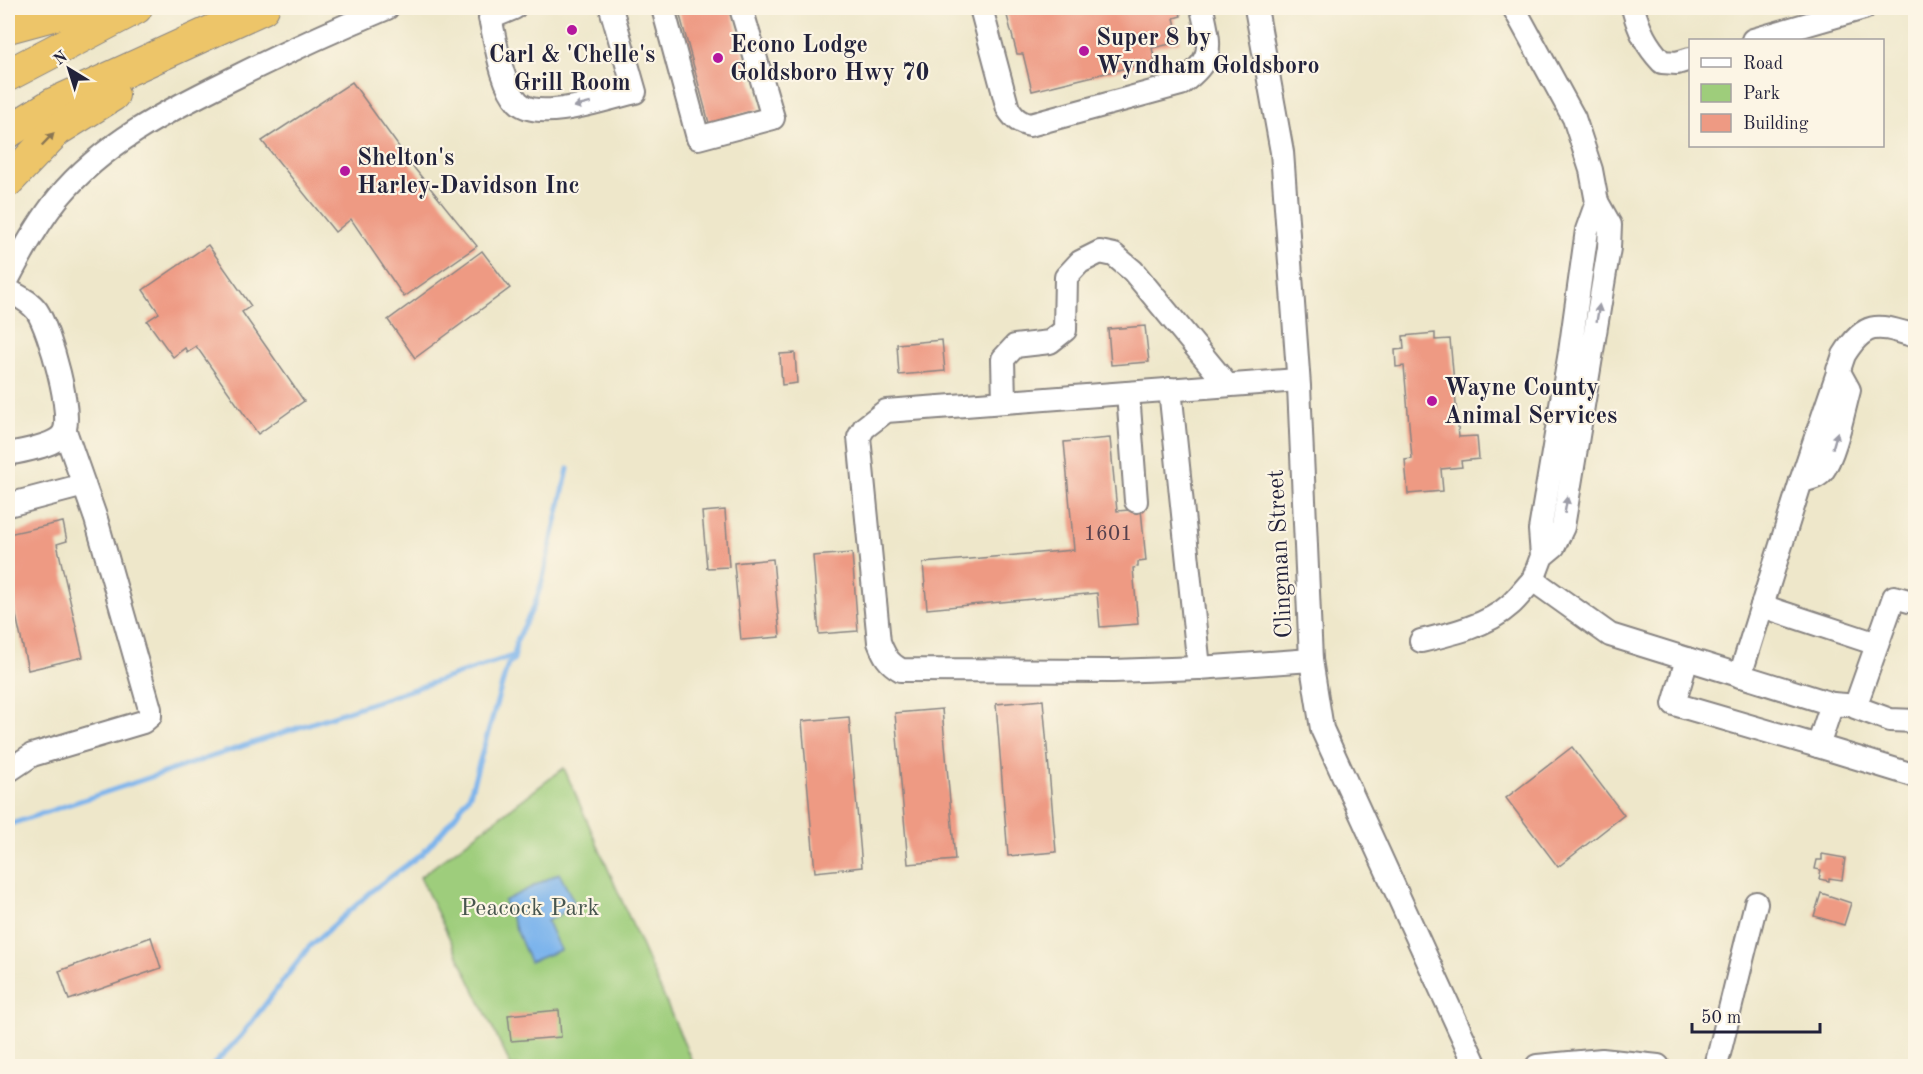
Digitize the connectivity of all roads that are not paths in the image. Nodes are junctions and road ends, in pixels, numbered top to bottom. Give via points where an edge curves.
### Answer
1 (78, 8) edge
2 (136, 8) edge
3 (263, 8) edge
4 (387, 8) edge
5 (514, 8) edge
6 (612, 8) edge
7 (663, 8) edge
8 (741, 8) edge
9 (981, 8) edge
10 (1202, 8) edge
11 (1256, 8) edge
12 (1514, 8) edge
13 (1864, 8) edge
14 (1639, 9) edge
15 (222, 26) junction
16 (8, 27) edge
17 (1756, 39) edge
18 (1689, 59) edge
19 (8, 75) edge
20 (8, 132) edge
21 (8, 181) edge
22 (8, 279) edge
23 (8, 290) edge
24 (1916, 336) edge
25 (1298, 380) junction
26 (1227, 385) junction
27 (1170, 389) junction
28 (1128, 393) junction
29 (1004, 402) junction
30 (65, 431) junction
31 (8, 454) edge
32 (84, 485) junction
33 (1136, 501) dead end
34 (8, 505) edge
35 (1533, 580) junction
36 (1916, 603) edge
37 (1762, 606) junction
38 (1421, 640) dead end
39 (1877, 644) junction
40 (1687, 659) junction
41 (1311, 660) junction
42 (1199, 668) junction
43 (1740, 676) junction
44 (1832, 704) junction
45 (1855, 707) junction
46 (1916, 721) edge
47 (1818, 746) junction
48 (8, 771) edge
49 (1916, 776) edge
50 (1756, 903) dead end
51 (1476, 1066) edge
52 (1537, 1066) edge
53 (1658, 1066) edge
54 (1716, 1066) edge

1 - 16 highway
2 - 19 highway
3 - 15 highway
4 - 22 street via 304,43 164,112 122,140 59,197 32,232
6 -> 5 street via 635,92 556,111 536,110 518,103 505,80 490,18
7 - 8 street via 698,138 772,118
9 - 10 street via 1008,109 1022,124 1030,124 1181,84 1198,71 1206,58 1209,44
11 - 25 street, Clingman Street via 1282,152
12 - 35 street via 1574,118 1597,202 1610,225 1563,527 1554,546 1542,556
13 - 17 street
14 - 18 street via 1640,32 1650,50 1662,62
15 - 20 highway via 53,104
21 -> 15 highway via 57,130
23 - 30 street via 31,305 43,323 63,390 67,410
24 - 37 street via 1879,326 1854,339 1838,370
25 - 26 street
25 - 41 street, Clingman Street
26 - 27 street
26 - 29 street via 1133,272 1114,255 1100,252 1080,262 1066,277 1065,330 1050,342 1015,346 1003,359
27 - 28 street
27 - 42 street
28 - 29 street
28 - 33 street
29 - 42 street via 886,411 864,428 859,437 879,642 885,657 901,670
30 - 31 street via 54,442
30 - 32 street
32 - 34 street
32 - 48 street via 150,716 143,722 32,755
35 - 38 street via 1509,606 1482,622 1452,634
35 - 40 street via 1610,635
36 - 39 street via 1894,597
37 - 39 street
37 - 43 street
39 - 45 street
40 - 43 street
40 - 47 street via 1674,704
41 - 42 street
41 - 51 street, Clingman Street via 1322,729
43 - 44 street
44 - 45 street
44 - 47 street
45 - 46 street via 1890,720
47 - 49 street
50 - 54 street
52 - 53 street via 1602,1060

